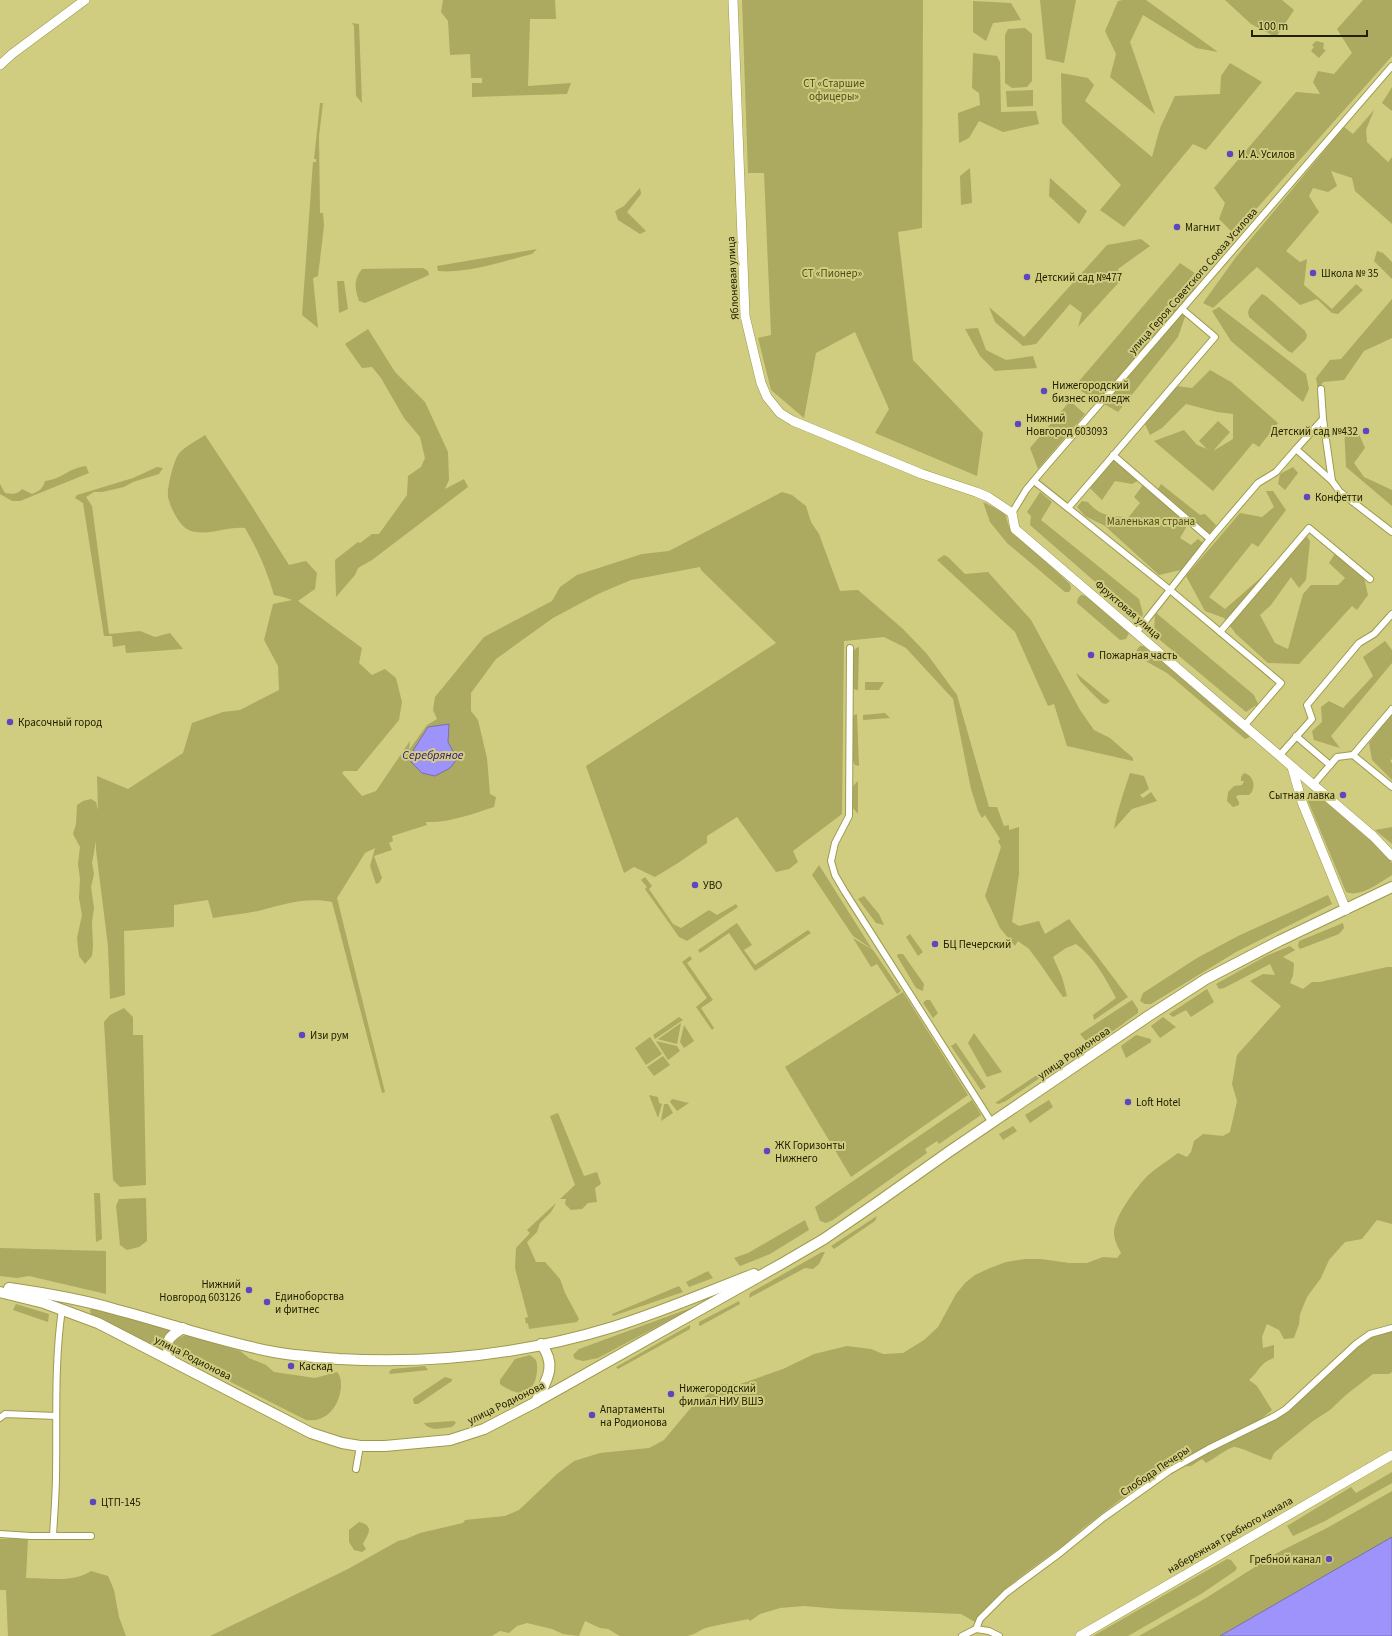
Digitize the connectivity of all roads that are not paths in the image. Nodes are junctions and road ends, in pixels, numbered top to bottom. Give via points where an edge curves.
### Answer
1 (85, 0) edge
2 (732, 0) edge
3 (0, 65) edge
4 (1392, 66) edge
5 (1182, 309) junction
6 (1321, 389) dead end
7 (1323, 419) junction
8 (1296, 449) junction
9 (1113, 455) junction
10 (1034, 481) junction
11 (1332, 482) junction
12 (1068, 508) junction
13 (1012, 513) junction
14 (1392, 532) edge
15 (1210, 539) junction
16 (1370, 579) dead end
17 (1170, 590) junction
18 (1392, 615) edge
19 (1220, 632) junction
20 (1136, 633) junction
21 (850, 648) dead end
22 (1392, 709) edge
23 (1244, 726) junction
24 (1296, 736) junction
25 (1353, 755) junction
26 (1279, 756) junction
27 (1330, 765) junction
28 (1292, 767) junction
29 (1313, 786) junction
30 (1392, 787) edge
31 (1300, 795) junction
32 (1392, 856) edge
33 (1392, 887) edge
34 (1346, 910) junction
35 (992, 1123) junction
36 (783, 1263) junction
37 (0, 1288) edge
38 (0, 1292) edge
39 (62, 1309) junction
40 (183, 1328) junction
41 (1392, 1328) edge
42 (541, 1344) junction
43 (171, 1360) junction
44 (536, 1402) junction
45 (56, 1416) junction
46 (0, 1418) edge
47 (360, 1446) junction
48 (1392, 1455) edge
49 (356, 1469) dead end
50 (0, 1534) edge
51 (53, 1536) junction
52 (91, 1536) dead end
53 (976, 1629) junction
54 (962, 1636) edge
55 (999, 1636) edge
56 (1080, 1636) edge

1 - 3 street
2 - 13 street, Яблоневая улица via 746,316 761,383 767,397 780,413 793,421 922,474 988,497
4 - 5 street, улица Героя Советского Союза Усилова
5 - 9 street via 1215,337
5 - 10 street, улица Героя Советского Союза Усилова
6 - 7 street
7 - 8 street
7 - 11 street
8 - 11 street
8 - 15 street via 1276,472 1258,483
9 - 12 street
9 - 15 street
10 - 12 street
10 - 13 street, улица Героя Советского Союза Усилова
11 - 14 street via 1340,492
12 - 17 street
13 - 20 street, Фруктовая улица via 1015,529
15 - 17 street
16 - 19 street via 1309,528
17 - 19 street
17 - 20 street
18 - 24 street via 1374,634 1359,643 1307,705 1312,719
19 - 23 street via 1281,683
20 - 23 street, Фруктовая улица
21 - 35 street via 849,816 835,842 831,861 835,875
22 - 25 street
23 - 26 street, Фруктовая улица
24 - 26 street
24 - 27 street
25 - 27 street via 1337,757
25 - 30 street
26 - 28 street, Фруктовая улица
27 - 29 street
28 - 29 street, Фруктовая улица
28 - 31 street
29 - 31 street
29 - 32 street, Фруктовая улица via 1373,836
31 - 34 street
33 - 34 main road, улица Родионова
34 - 35 main road, улица Родионова via 1206,979
35 - 36 main road, улица Родионова via 824,1239
36 - 42 main road, улица Родионова via 658,1311 600,1330
36 - 44 main road, улица Родионова
37 - 40 main road, улица Родионова via 90,1303
38 - 39 main road, улица Родионова
39 - 43 main road, улица Родионова via 98,1323
39 - 45 street
40 - 42 main road, улица Родионова via 238,1345 276,1352 369,1360 451,1357
40 - 43 main road via 167,1343
41 - 53 street, Слобода Печеры via 1370,1334 1356,1344 1286,1409 1169,1471 1102,1518 1006,1593 980,1619
42 - 44 main road via 547,1353 550,1368
43 - 47 main road, улица Родионова via 311,1433
44 - 47 main road, улица Родионова via 484,1429 450,1440 421,1444
45 - 46 street via 5,1414
45 - 51 street
47 - 49 street
48 - 56 street, набережная Гребного канала
50 - 51 street
51 - 52 street
53 - 54 street
53 - 55 street via 989,1630

